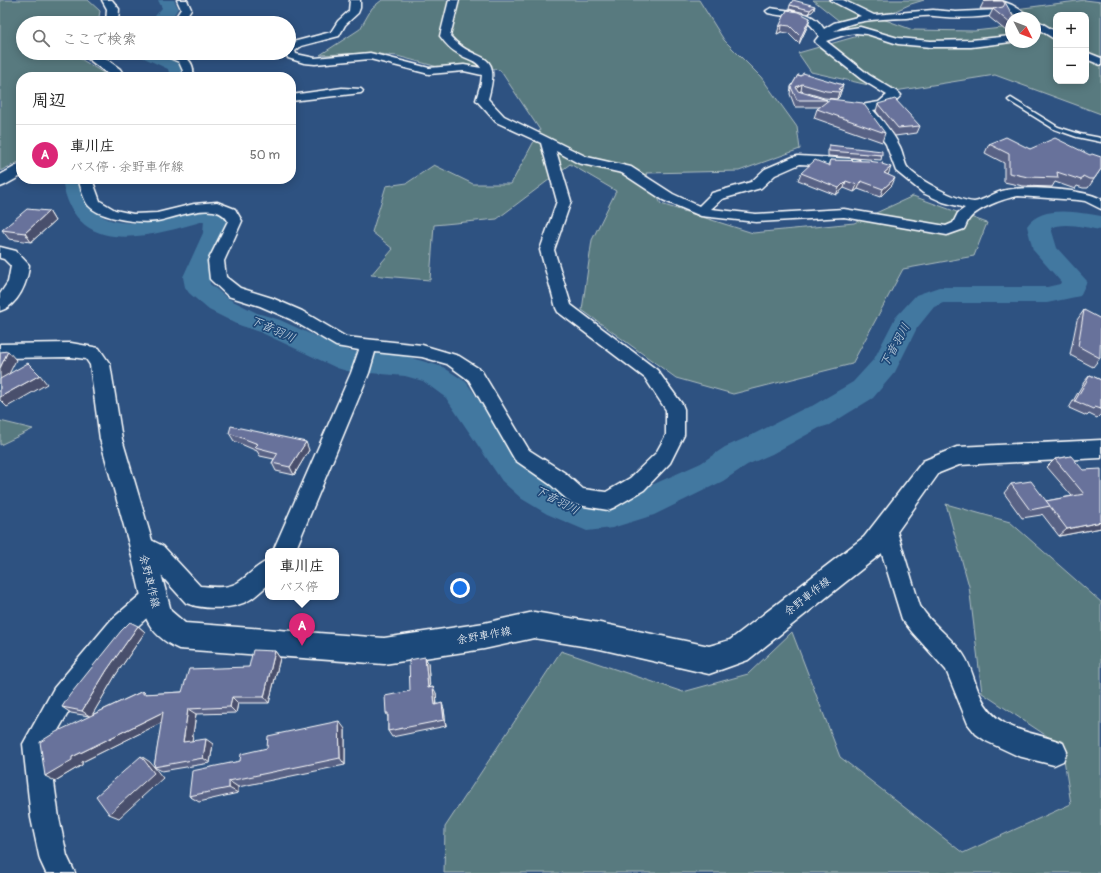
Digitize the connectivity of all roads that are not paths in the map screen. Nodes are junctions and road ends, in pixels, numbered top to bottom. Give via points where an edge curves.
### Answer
1 (107, 0) edge
2 (182, 0) edge
3 (355, 0) edge
4 (454, 0) edge
5 (835, 0) edge
6 (990, 0) edge
7 (771, 11) dead end
8 (995, 12) edge
9 (1018, 12) edge
10 (112, 16) edge
11 (182, 16) edge
12 (871, 17) junction
13 (1041, 26) edge
14 (1053, 35) edge
15 (824, 36) junction
16 (1041, 36) edge
17 (1053, 36) edge
18 (1005, 40) edge
19 (296, 45) edge
20 (1089, 56) edge
21 (296, 57) edge
22 (98, 60) edge
23 (183, 60) edge
24 (1101, 62) edge
25 (115, 72) edge
26 (188, 72) edge
27 (488, 73) junction
28 (356, 91) dead end
29 (296, 97) edge
30 (1010, 100) dead end
31 (1101, 140) edge
32 (547, 141) junction
33 (865, 163) edge
34 (888, 166) edge
35 (901, 168) junction
36 (16, 172) edge
37 (0, 182) edge
38 (87, 184) edge
39 (1101, 205) edge
40 (976, 207) junction
41 (701, 212) junction
42 (0, 252) edge
43 (0, 304) edge
44 (369, 345) junction
45 (0, 351) edge
46 (1101, 449) edge
47 (885, 528) junction
48 (141, 544) junction
49 (285, 548) edge
50 (265, 574) edge
51 (154, 597) junction
52 (1054, 752) dead end
53 (61, 873) edge

1 - 10 main road via 113,9
2 - 11 street via 186,9
3 - 19 street via 356,9 352,16 342,23 335,34
4 - 27 street via 445,36 456,49 483,61
5 - 12 street
6 - 9 street
7 - 15 street via 797,13 807,17 815,22
8 - 12 street
12 - 15 street via 838,25
13 - 14 street
15 - 18 street via 849,30 862,30 906,43 961,44
15 - 35 street via 820,41 865,77 895,95 882,105 861,106 879,123 900,158
16 - 17 street
20 - 24 street
21 - 27 street via 315,61 370,56 429,71 464,68
22 - 25 main road
23 - 26 street
27 - 32 street via 488,83 482,100 500,119
28 - 29 street
30 - 31 lane via 1056,128
32 - 41 street via 583,160 626,170 668,197
32 - 44 street via 564,201 547,250 564,308 651,374 675,409 675,435 663,458 637,484 608,501 578,497 558,479 522,455 475,375 453,360 422,351
33 - 41 street via 798,160 770,172 756,184 716,196
34 - 35 street
35 - 40 street via 928,190 948,200
36 - 37 main road
38 - 44 street via 94,203 110,213 133,218 157,217 194,208 217,206 230,212 235,221 216,261 218,279 234,292 296,315 342,342
39 - 40 street via 1089,198 1078,196 1018,192 1005,194
40 - 41 street via 963,216 959,226 947,231 844,213 756,218
42 - 43 main road via 10,255 20,265 20,275 13,291
44 - 49 street via 360,373
45 - 48 main road, 余野車作線 via 71,350 92,353 100,364 111,439
46 - 47 main road, 余野車作線 via 957,456 931,467
47 - 51 main road, 余野車作線 via 873,544 738,651 709,660 600,636 534,625 484,636 384,651 180,636 159,618
47 - 52 street via 910,611 915,621 945,650 955,664 980,720 1011,742
48 - 50 street via 154,553 194,596 222,598 243,592
48 - 51 main road, 余野車作線
51 - 53 street via 114,634 63,697 36,744 45,818 54,860

